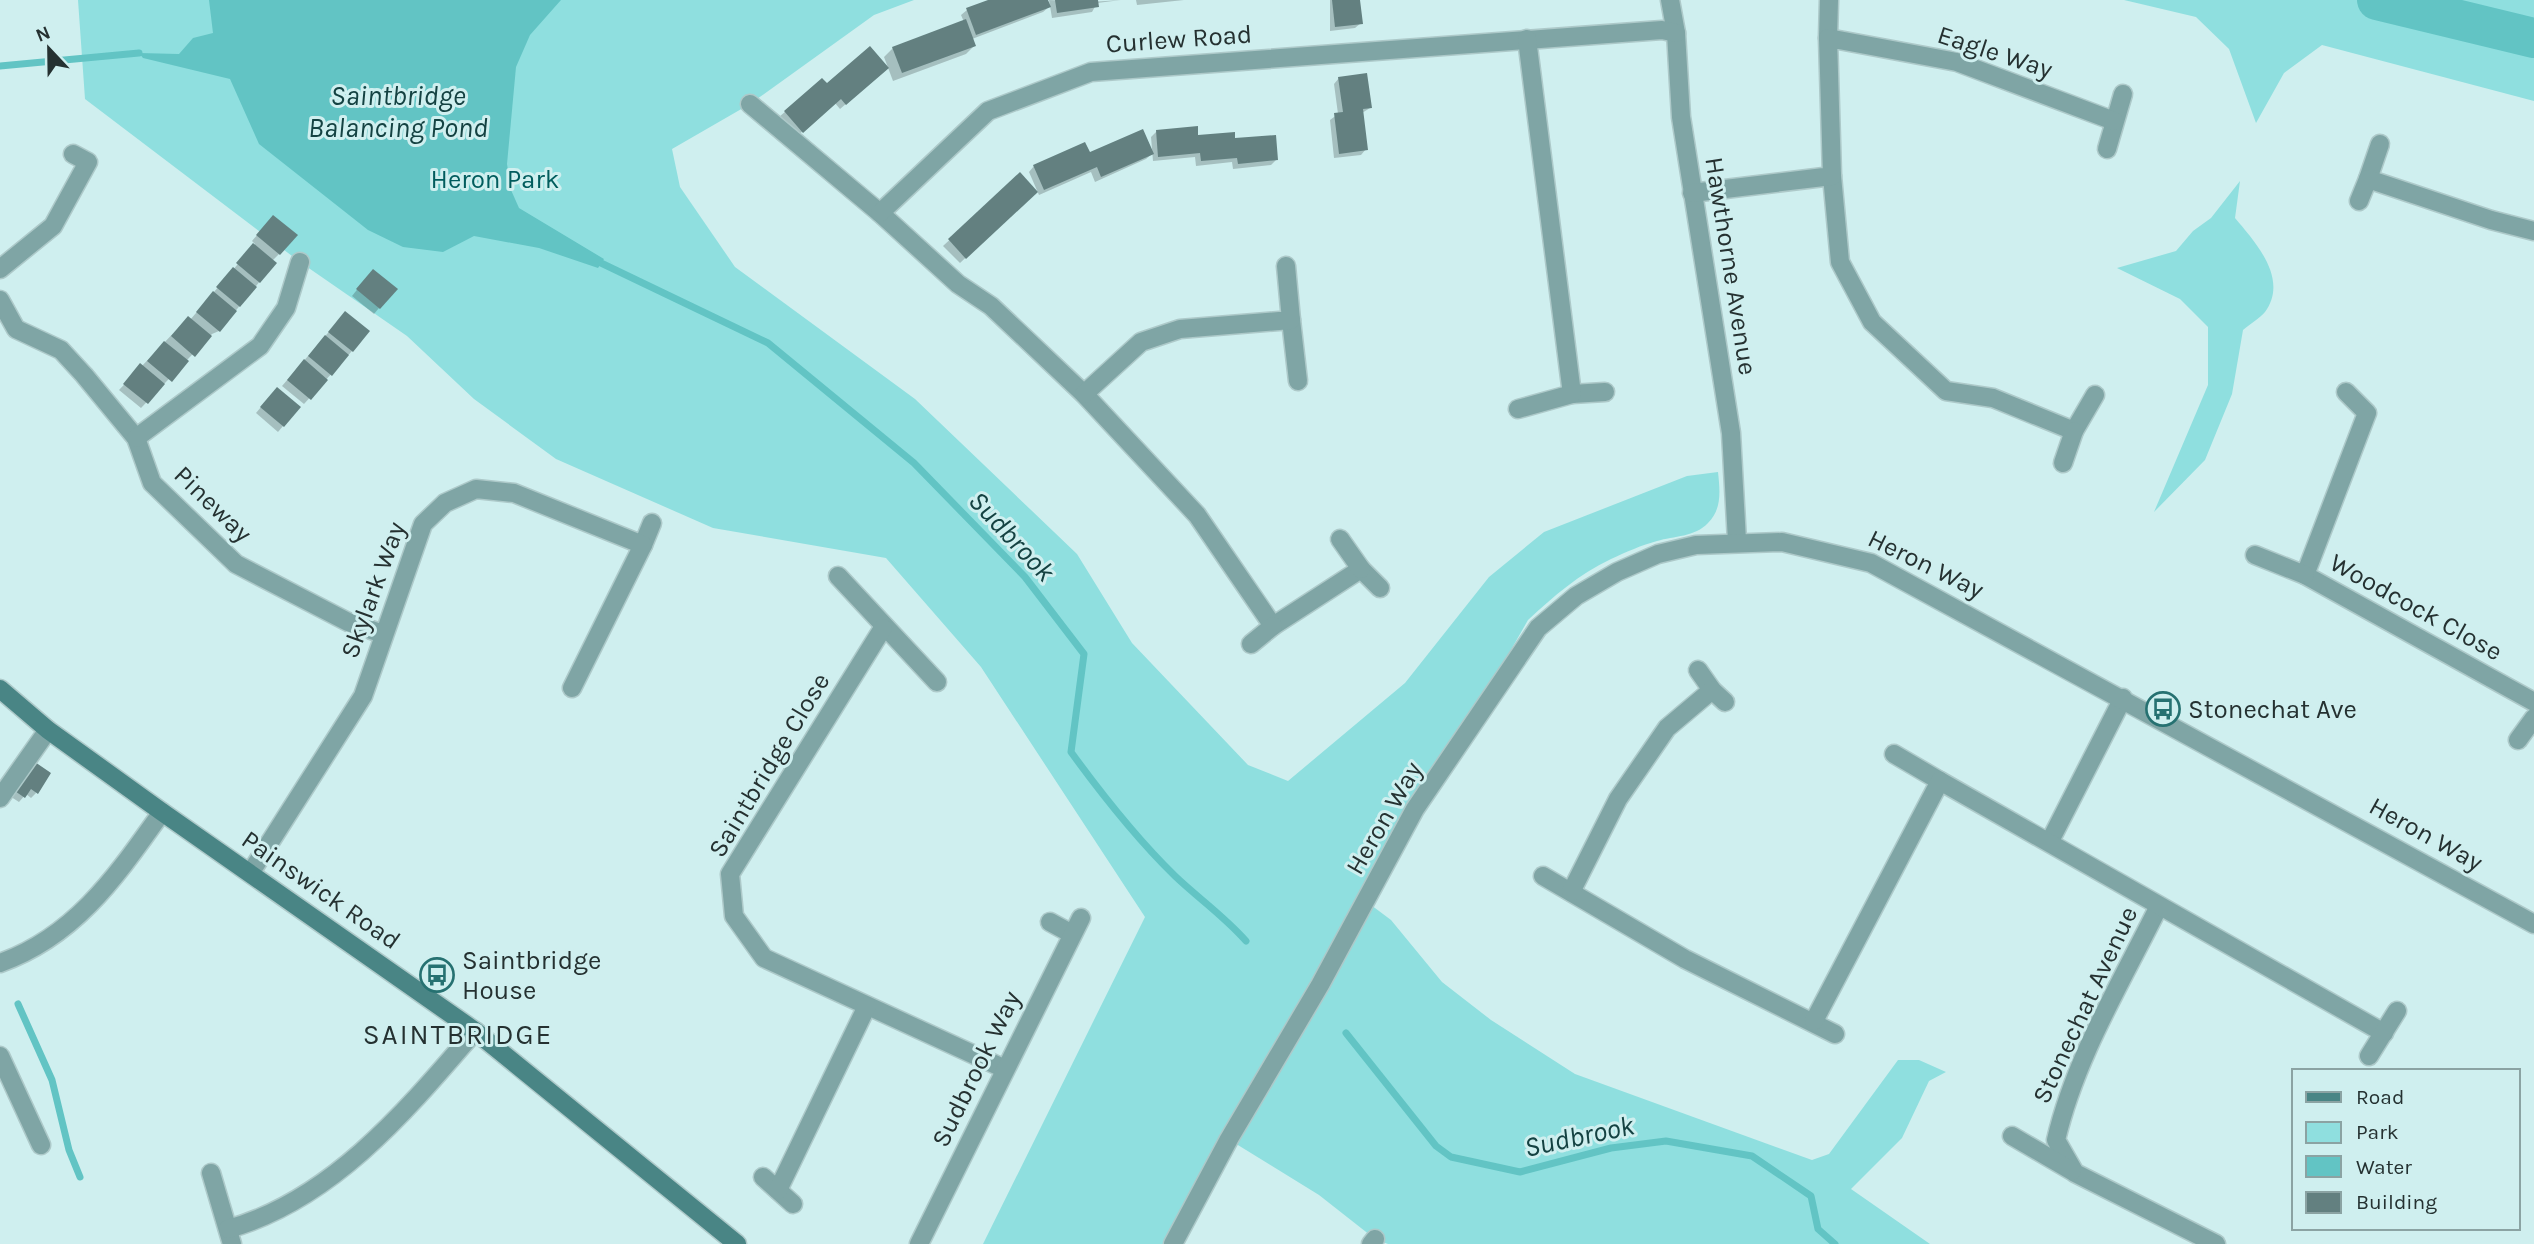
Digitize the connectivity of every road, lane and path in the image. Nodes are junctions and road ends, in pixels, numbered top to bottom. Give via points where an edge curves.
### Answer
1 (1670, 0) edge
2 (1829, 0) edge
3 (1676, 33) junction
4 (1828, 38) junction
5 (1527, 39) junction
6 (2123, 94) dead end
7 (750, 104) dead end
8 (2114, 121) junction
9 (2380, 144) dead end
10 (2107, 149) dead end
11 (73, 154) dead end
12 (1832, 176) junction
13 (2368, 179) junction
14 (1692, 193) junction
15 (2359, 201) dead end
16 (880, 213) junction
17 (2534, 231) edge
18 (300, 262) dead end
19 (1286, 266) dead end
20 (0, 269) edge
21 (0, 300) edge
22 (1291, 320) junction
23 (1298, 381) dead end
24 (1605, 392) dead end
25 (2346, 392) dead end
26 (1084, 394) junction
27 (1572, 394) junction
28 (2095, 395) dead end
29 (1518, 409) dead end
30 (2074, 431) junction
31 (136, 438) junction
32 (2063, 463) dead end
33 (652, 523) dead end
34 (1340, 539) dead end
35 (1737, 541) junction
36 (642, 545) junction
37 (2255, 555) dead end
38 (1361, 569) junction
39 (2305, 575) junction
40 (838, 576) dead end
41 (1380, 588) dead end
42 (1273, 626) junction
43 (883, 628) junction
44 (383, 634) junction
45 (1251, 644) dead end
46 (1699, 670) dead end
47 (937, 682) dead end
48 (572, 688) dead end
49 (0, 689) edge
50 (2123, 698) junction
51 (2534, 702) edge
52 (2534, 718) edge
53 (48, 730) junction
54 (2518, 740) dead end
55 (1894, 754) dead end
56 (1940, 780) junction
57 (0, 798) edge
58 (162, 812) junction
59 (2050, 841) junction
60 (251, 872) junction
61 (1543, 876) dead end
62 (1571, 892) junction
63 (2159, 906) junction
64 (1050, 922) dead end
65 (2534, 923) edge
66 (0, 962) edge
67 (867, 1006) junction
68 (2397, 1011) dead end
69 (1814, 1021) junction
70 (475, 1031) junction
71 (2384, 1033) junction
72 (1835, 1034) dead end
73 (0, 1056) edge
74 (2369, 1056) dead end
75 (1005, 1069) junction
76 (2012, 1136) dead end
77 (41, 1145) dead end
78 (211, 1173) dead end
79 (2075, 1173) junction
80 (763, 1177) dead end
81 (778, 1190) junction
82 (793, 1204) dead end
83 (230, 1237) edge
84 (737, 1244) edge
85 (919, 1244) edge
86 (1173, 1244) edge
87 (2216, 1244) edge

1 - 3 street, Hawthorne Avenue
2 - 4 street
3 - 5 street, Curlew Road via 1662,30
3 - 14 street, Hawthorne Avenue
4 - 8 street, Eagle Way via 1957,62
4 - 12 street
5 - 16 street, Curlew Road via 1091,72 988,111
5 - 27 street
6 - 8 street
7 - 16 street
8 - 10 street
9 - 13 street
11 - 20 street via 88,162 53,226
12 - 14 street
12 - 30 street via 1840,262 1872,322 1946,391 1993,398
13 - 15 street
13 - 17 street
14 - 35 street, Hawthorne Avenue via 1731,433
16 - 26 street via 958,284 991,306
18 - 31 street via 286,308 260,346
19 - 22 street
21 - 31 street, Pineway via 16,329 61,350
22 - 23 street
22 - 26 street via 1180,329 1141,342
24 - 27 street
25 - 39 street, Woodcock Close via 2367,413
26 - 42 street via 1197,515
27 - 29 street
28 - 30 street
30 - 32 street
31 - 44 street, Pineway via 152,483 236,564 348,622
33 - 36 street
34 - 38 street
35 - 50 street, Heron Way via 1782,542 1871,562
35 - 86 street, Heron Way via 1658,554 1576,596 1538,628 1415,809
36 - 44 street, Skylark Way via 514,493 476,489 444,503 423,524
36 - 48 street
37 - 39 street
38 - 41 street
38 - 42 street
39 - 51 street, Woodcock Close
40 - 43 street
42 - 45 street
43 - 47 street
43 - 67 street, Saintbridge Close via 730,874 734,916 764,958
44 - 60 street, Skylark Way via 363,696
46 - 62 street via 1719,696 1667,728 1625,788
49 - 53 main road, Painswick Road
50 - 59 street
50 - 65 street, Heron Way
52 - 54 street
53 - 57 street
53 - 58 main road, Painswick Road
55 - 56 street, Stonechat Avenue
56 - 59 street, Stonechat Avenue
56 - 69 street
58 - 60 main road, Painswick Road
58 - 66 street via 109,885 77,919 45,943
59 - 63 street, Stonechat Avenue
60 - 70 main road, Painswick Road
61 - 62 street
62 - 69 street via 1685,959
63 - 71 street, Stonechat Avenue
63 - 79 street, Stonechat Avenue via 2092,1041 2061,1118 2056,1140
64 - 75 street, Sudbrook Way via 1077,926
67 - 75 street, Saintbridge Close
67 - 81 street
68 - 71 street
69 - 72 street
70 - 83 street via 405,1111 344,1166 284,1208
70 - 84 main road, Painswick Road
71 - 74 street
73 - 77 street
75 - 85 street, Sudbrook Way
76 - 79 street
78 - 83 street
79 - 87 street
80 - 81 street
81 - 82 street

